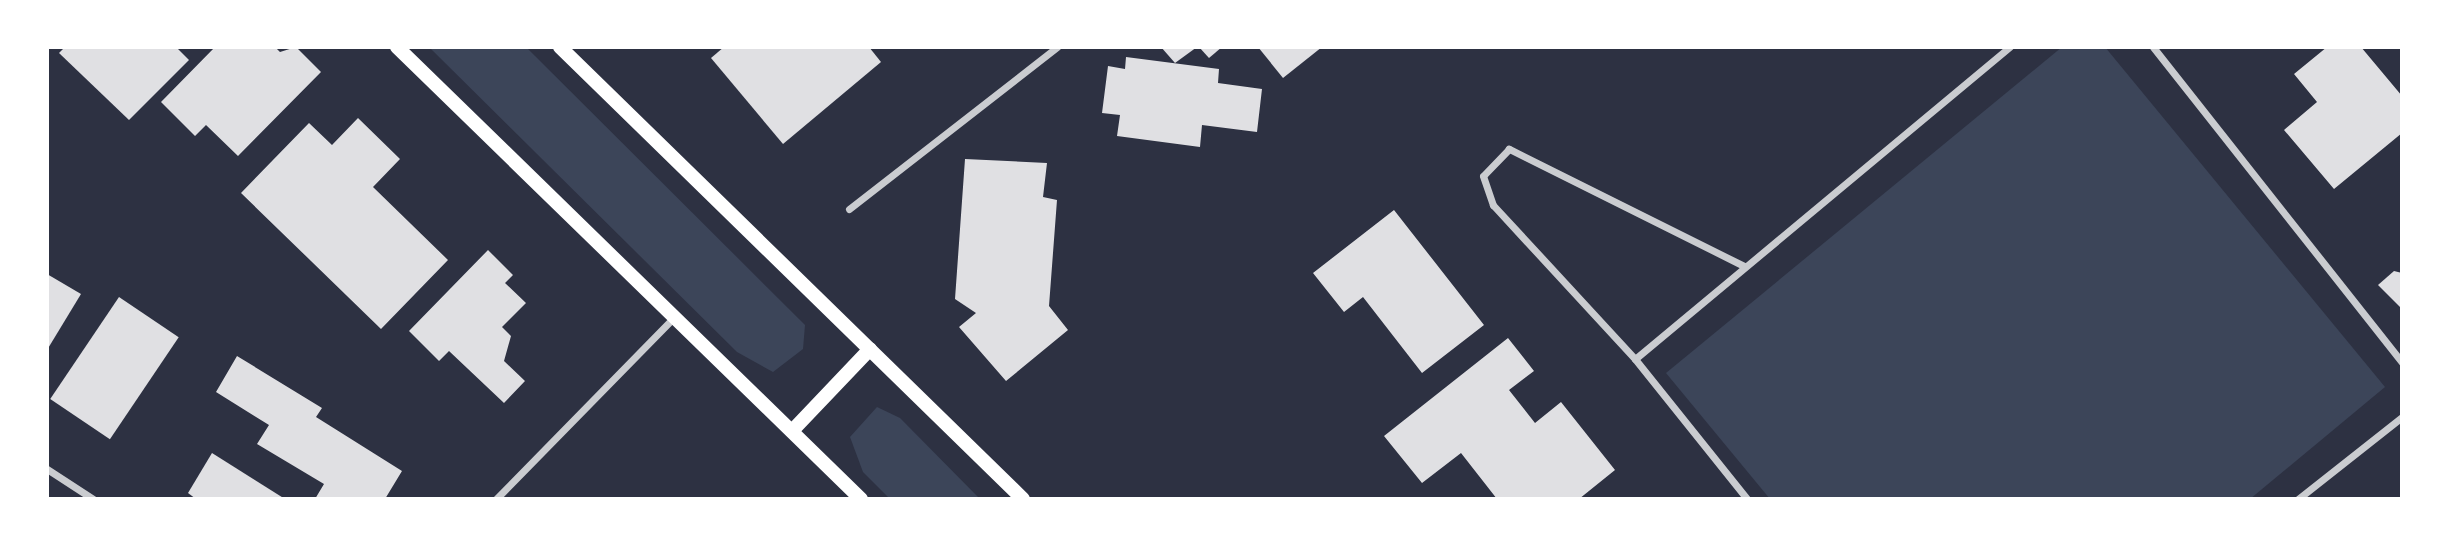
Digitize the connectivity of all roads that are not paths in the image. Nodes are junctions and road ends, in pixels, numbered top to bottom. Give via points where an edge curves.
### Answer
1 (397, 47) edge
2 (559, 47) edge
3 (1057, 47) edge
4 (2010, 47) edge
5 (2153, 47) edge
6 (849, 209) dead end
7 (1744, 266) junction
8 (673, 318) junction
9 (870, 349) junction
10 (1635, 359) junction
11 (2402, 362) edge
12 (2402, 417) edge
13 (792, 431) junction
14 (47, 468) edge
15 (93, 499) edge
16 (496, 499) edge
17 (861, 499) edge
18 (1023, 499) edge
19 (1747, 499) edge
20 (2298, 499) edge

1 - 8 main road
2 - 9 main road
3 - 6 street
4 - 7 street
5 - 11 street
7 - 10 street
7 - 10 street via 1509,149 1483,176 1493,205
8 - 13 main road
8 - 16 street
9 - 13 main road
9 - 18 main road
10 - 19 street
12 - 20 street
13 - 17 main road
14 - 15 street

